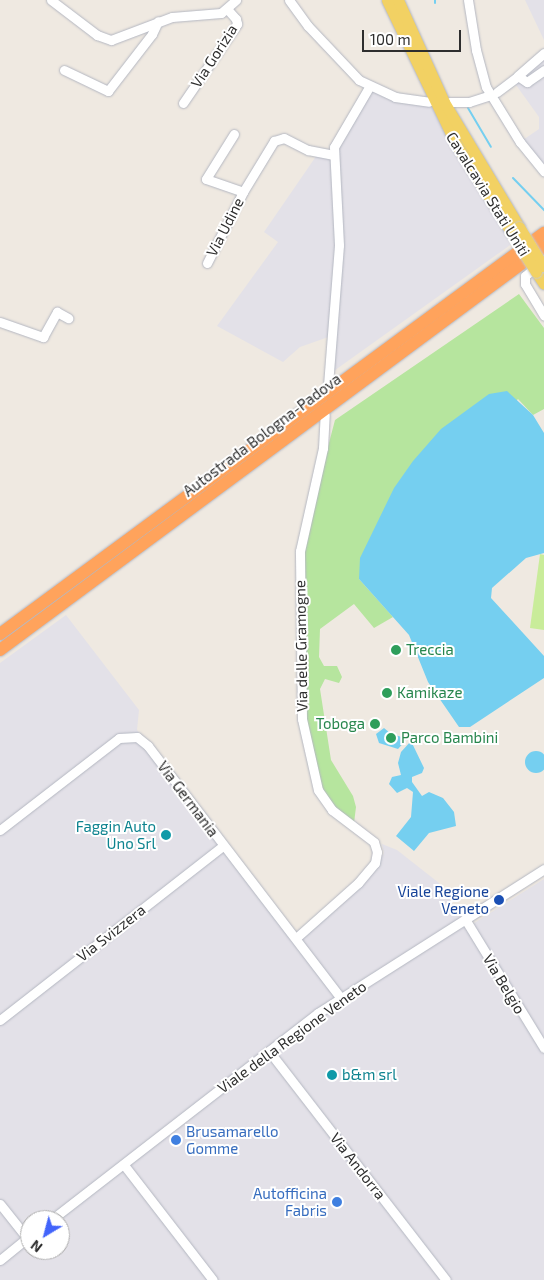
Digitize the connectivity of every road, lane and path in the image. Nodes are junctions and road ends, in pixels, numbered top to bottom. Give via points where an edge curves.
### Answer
1 (51, 0) edge
2 (236, 0) edge
3 (289, 0) edge
4 (387, 0) edge
5 (398, 0) edge
6 (468, 0) edge
7 (227, 10) junction
8 (158, 21) junction
9 (544, 54) edge
10 (64, 70) dead end
11 (544, 70) edge
12 (518, 76) junction
13 (369, 87) junction
14 (493, 93) junction
15 (439, 102) junction
16 (183, 103) dead end
17 (234, 134) dead end
18 (333, 155) junction
19 (544, 172) edge
20 (243, 192) junction
21 (544, 233) edge
22 (544, 247) edge
23 (544, 254) edge
24 (544, 261) edge
25 (207, 263) dead end
26 (541, 268) edge
27 (544, 284) edge
28 (473, 300) junction
29 (544, 316) edge
30 (68, 318) dead end
31 (0, 322) edge
32 (328, 385) dead end
33 (325, 416) dead end
34 (0, 634) edge
35 (0, 650) edge
36 (0, 830) edge
37 (223, 846) junction
38 (544, 869) edge
39 (465, 919) junction
40 (296, 938) junction
41 (341, 998) junction
42 (0, 1020) edge
43 (544, 1048) edge
44 (269, 1051) junction
45 (124, 1165) junction
46 (0, 1204) edge
47 (64, 1210) edge
48 (20, 1227) edge
49 (20, 1244) edge
50 (0, 1260) edge
51 (213, 1280) edge
52 (446, 1280) edge

1 - 8 street, Via Gorizia via 97,35 110,40 129,36
2 - 7 street, Via Gorizia
3 - 13 street via 331,51
4 - 15 main road
5 - 15 main road
6 - 14 street via 476,50
7 - 8 street, Via Gorizia via 211,16 182,15
7 - 16 street, Via Gorizia via 237,24
8 - 10 street via 152,34 108,91
9 - 12 street
11 - 12 street via 527,82
12 - 14 street
13 - 15 street via 403,99
13 - 18 street via 339,134
14 - 15 street via 469,102
14 - 19 street
15 - 26 main road, Cavalcavia Stati Uniti, bridge
17 - 20 street, Via Udine via 206,179
18 - 20 street, Via Udine via 308,150 289,139 277,139 271,143
18 - 32 street via 340,246
20 - 25 street, Via Udine
21 - 34 highway, Autostrada Bologna-Padova
22 - 28 highway, Autostrada Bologna-Padova
23 - 28 highway
24 - 29 street via 525,276 525,284
26 - 27 main road, Cavalcavia Stati Uniti
28 - 35 highway, Autostrada Bologna-Padova
30 - 31 street via 57,312 43,337
33 - 40 street, Via delle Gramogne via 322,448 300,551 302,719 318,790 332,810 374,842 377,852 375,863 358,883
36 - 37 street, Via Germania via 127,735 138,737 148,746
37 - 40 street, Via Germania
37 - 42 street, Via Svizzera
38 - 39 street, Viale della Regione Veneto
39 - 41 street, Viale della Regione Veneto
39 - 43 street, Via Belgio
40 - 41 street, Via Germania
41 - 44 street, Viale della Regione Veneto
44 - 45 street, Viale della Regione Veneto
44 - 52 street, Via Andorra
45 - 47 street, Viale della Regione Veneto
45 - 51 street
46 - 48 street
49 - 50 street

